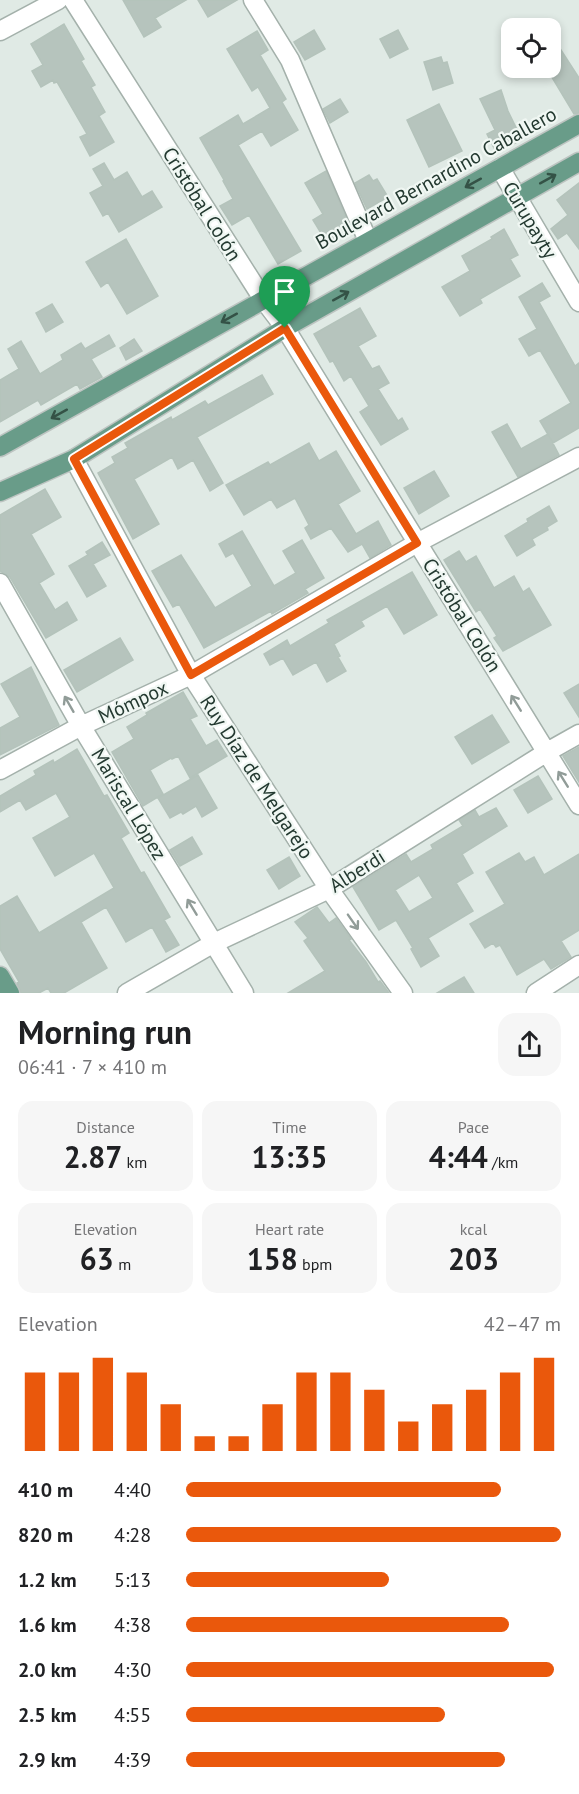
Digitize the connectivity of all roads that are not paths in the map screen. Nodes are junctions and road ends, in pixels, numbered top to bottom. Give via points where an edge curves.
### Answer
1 (58, 0) edge
2 (73, 0) edge
3 (253, 0) edge
4 (0, 31) edge
5 (579, 124) edge
6 (579, 162) edge
7 (500, 168) junction
8 (517, 197) junction
9 (368, 241) junction
10 (263, 299) junction
11 (579, 303) edge
12 (285, 328) junction
13 (0, 447) edge
14 (579, 457) edge
15 (74, 459) junction
16 (0, 492) edge
17 (417, 543) junction
18 (0, 583) edge
19 (191, 675) junction
20 (81, 726) junction
21 (579, 734) edge
22 (547, 752) junction
23 (0, 770) edge
24 (579, 805) edge
25 (330, 889) junction
26 (214, 943) junction
27 (579, 965) edge
28 (0, 976) edge
29 (10, 993) edge
30 (127, 993) edge
31 (244, 993) edge
32 (403, 993) edge
33 (536, 993) edge

1 - 4 street
2 - 10 street, Cristóbal Colón
3 - 9 street via 290,60
5 - 7 main road, Boulevard Bernardino Caballero
8 -> 6 main road
7 - 8 street, Curupayty
7 -> 9 main road, Boulevard Bernardino Caballero
8 - 11 street, Curupayty
12 -> 8 main road
9 - 10 main road, Boulevard Bernardino Caballero
10 - 12 street, Cristóbal Colón
10 -> 13 main road, Boulevard Bernardino Caballero
12 - 15 main road
12 - 17 street, Cristóbal Colón
14 - 17 street, Mómpox
15 - 16 main road
15 - 19 street, Ruy Díaz de Melgarejo
17 - 19 street, Mómpox
22 -> 17 street, Cristóbal Colón
20 -> 18 street, Mariscal López
19 - 20 street, Mómpox
19 - 25 street, Ruy Díaz de Melgarejo
20 - 23 street, Mómpox
26 -> 20 street, Mariscal López
21 - 22 street, Alberdi
24 -> 22 street, Cristóbal Colón
22 - 25 street, Alberdi
25 - 26 street, Alberdi
25 -> 32 street, Ruy Díaz de Melgarejo
26 - 30 street, Alberdi
26 - 31 street, Mariscal López
27 - 33 street
28 - 29 main road

